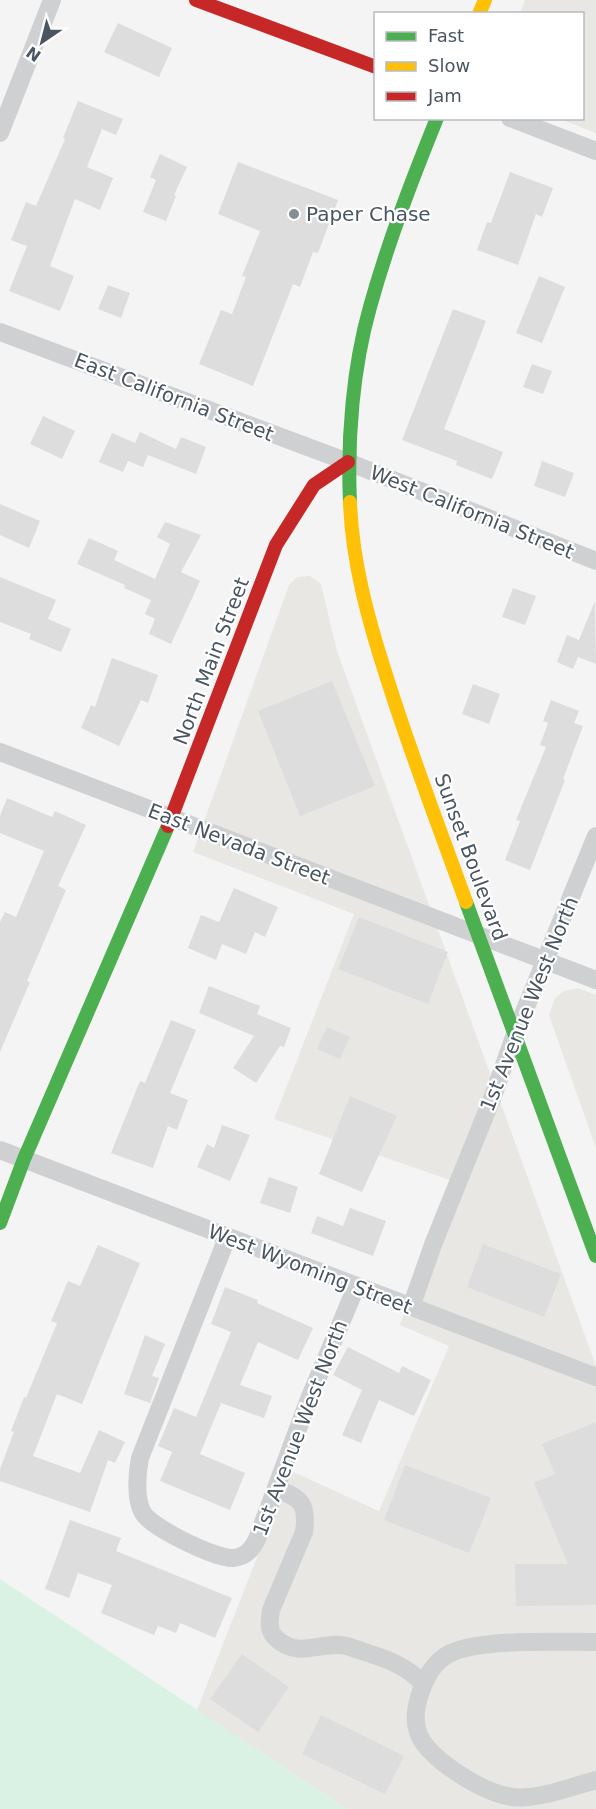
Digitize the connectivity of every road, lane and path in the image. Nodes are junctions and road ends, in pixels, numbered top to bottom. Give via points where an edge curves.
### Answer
1 (52, 0) edge
2 (196, 0) edge
3 (374, 68) edge
4 (435, 120) edge
5 (515, 120) edge
6 (0, 133) edge
7 (596, 151) edge
8 (0, 332) edge
9 (348, 462) junction
10 (596, 561) edge
11 (0, 752) edge
12 (171, 818) junction
13 (596, 836) edge
14 (478, 936) junction
15 (546, 962) junction
16 (596, 980) edge
17 (515, 1034) junction
18 (0, 1150) edge
19 (24, 1160) junction
20 (0, 1223) edge
21 (227, 1238) junction
22 (596, 1256) edge
23 (356, 1287) junction
24 (411, 1307) junction
25 (596, 1377) edge
26 (276, 1489) junction
27 (596, 1642) edge
28 (423, 1684) junction
29 (596, 1780) edge

1 - 6 street
2 - 3 main road
4 - 9 main road via 369,309 357,372
5 - 7 street
8 - 9 street, East California Street
9 - 10 street, West California Street
9 - 12 main road, North Main Street via 314,485 276,545
9 - 14 main road, Sunset Boulevard via 351,521 370,624 401,724
11 - 12 street, East Nevada Street
12 - 14 street, East Nevada Street
12 - 19 main road, North Main Street
13 - 15 street, 1st Avenue West North
14 - 15 street, East Nevada Street
14 - 17 main road, Sunset Boulevard
15 - 16 street, East Nevada Street
15 - 17 street, 1st Avenue West North
17 - 22 main road, Sunset Boulevard
17 - 24 street, 1st Avenue West North
18 - 19 street, West Wyoming Street
19 - 20 main road, North Main Street
19 - 21 street, West Wyoming Street
21 - 23 street, West Wyoming Street
21 - 26 street, 1st Avenue West North via 140,1458 139,1501 151,1522 211,1553 235,1558 251,1550
23 - 24 street, West Wyoming Street
23 - 26 street, 1st Avenue West North
24 - 25 street, West Wyoming Street
26 - 28 street via 301,1501 306,1520 271,1610 271,1635 286,1647 296,1649 347,1646 403,1666
27 - 28 street via 492,1644 460,1649 438,1662
28 - 29 street via 415,1714 419,1734 429,1749 490,1791 513,1797 550,1793

